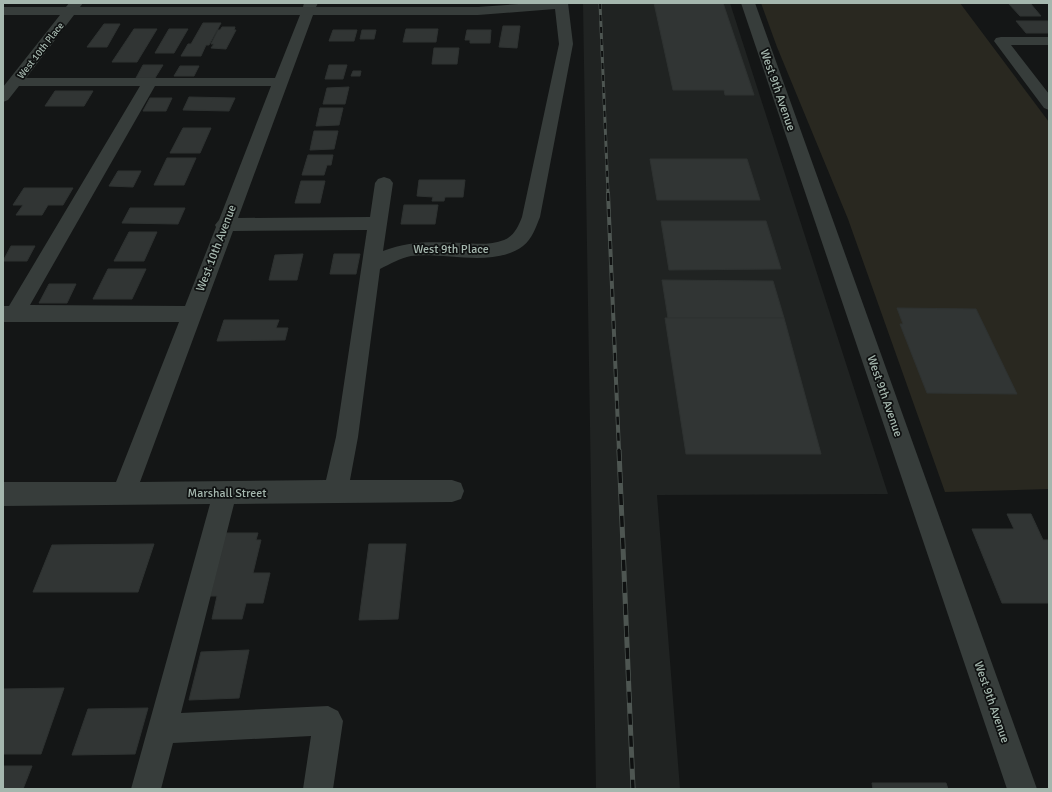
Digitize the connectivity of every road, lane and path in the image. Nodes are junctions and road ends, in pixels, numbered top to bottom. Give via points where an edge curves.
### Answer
1 (748, 3) edge
2 (561, 4) edge
3 (73, 7) edge
4 (310, 7) edge
5 (3, 10) edge
6 (1049, 41) edge
7 (15, 82) junction
8 (150, 82) junction
9 (279, 82) junction
10 (3, 97) edge
11 (1049, 105) edge
12 (384, 183) dead end
13 (378, 223) junction
14 (224, 226) junction
15 (371, 265) junction
16 (9, 314) edge
17 (191, 314) junction
18 (452, 491) dead end
19 (336, 492) junction
20 (225, 493) junction
21 (3, 494) edge
22 (123, 494) junction
23 (162, 729) junction
24 (146, 789) edge
25 (318, 789) edge
26 (1022, 789) edge

1 - 26 street, West 9th Avenue
2 - 4 street via 478,11
2 - 15 street, West 9th Place via 566,44 531,217 522,236 502,249 412,249 396,253
3 - 4 street
3 - 5 street
3 - 7 street, West 10th Place
4 - 9 street, West 10th Avenue
6 - 11 street via 1001,41
7 - 8 street
7 - 10 street, West 10th Place
8 - 9 street
8 - 16 street
9 - 14 street, West 10th Avenue
12 - 13 street
13 - 14 street
13 - 15 street
14 - 17 street, West 10th Avenue
15 - 19 street via 347,437
16 - 17 street
17 - 22 street, West 10th Avenue
18 - 19 street, Marshall Street
19 - 20 street, Marshall Street
20 - 22 street, Marshall Street
20 - 23 street
21 - 22 street, Marshall Street
23 - 24 street
23 - 25 street via 328,721

